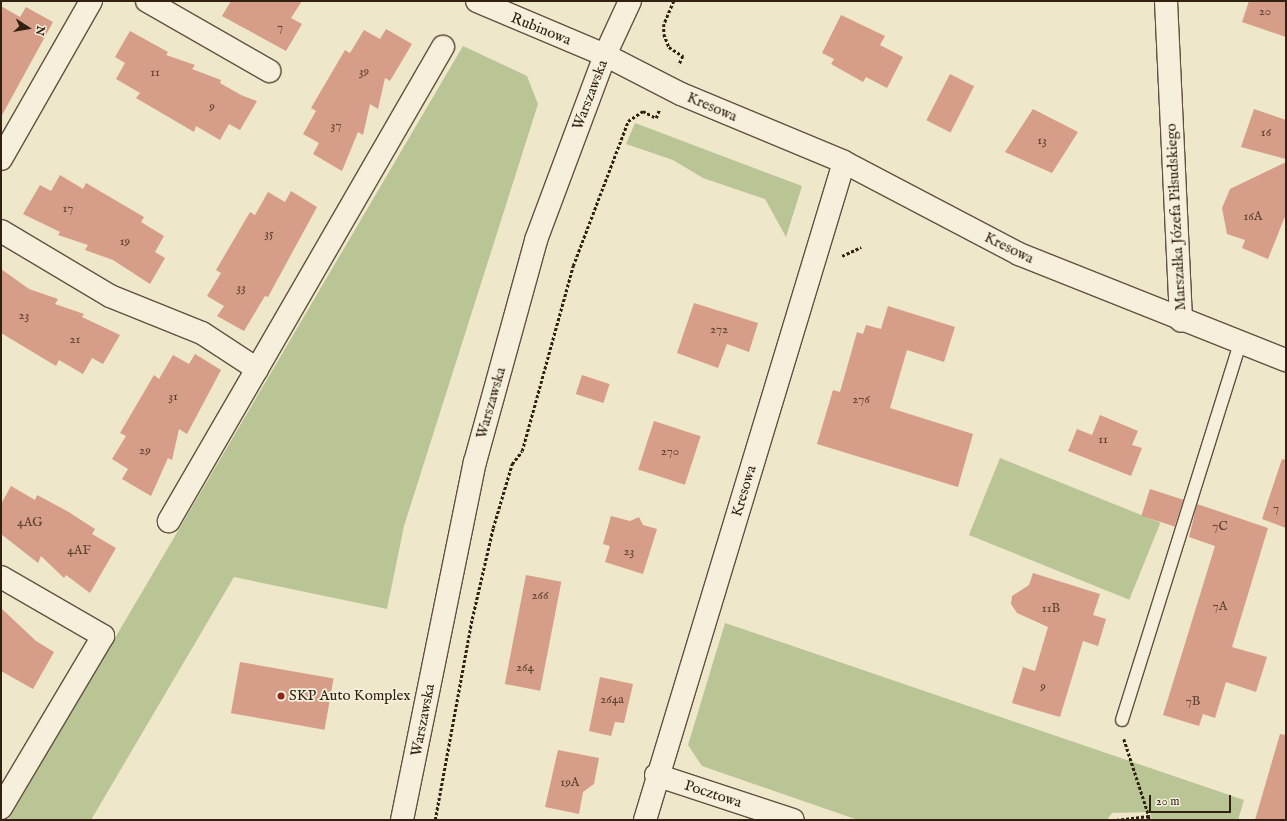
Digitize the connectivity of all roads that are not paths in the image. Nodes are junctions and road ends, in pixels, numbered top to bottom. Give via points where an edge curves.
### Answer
1 (91, 1) edge
2 (147, 1) edge
3 (478, 1) edge
4 (630, 1) edge
5 (1166, 1) edge
6 (443, 47) dead end
7 (605, 55) junction
8 (269, 71) dead end
9 (1, 158) edge
10 (844, 162) junction
11 (1, 231) edge
12 (1181, 321) junction
13 (1240, 343) junction
14 (1286, 360) edge
15 (257, 369) junction
16 (168, 521) dead end
17 (1, 577) edge
18 (1122, 720) road end
19 (656, 775) junction
20 (1, 808) edge
21 (402, 820) edge
22 (645, 820) edge
23 (793, 820) edge

1 - 9 street
2 - 8 street
3 - 7 street, Rubinowa
4 - 7 street, Warszawska
5 - 12 street, Marszałka Józefa Piłsudskiego
6 - 15 street
7 - 10 street, Kresowa via 682,94
7 - 21 street, Warszawska via 536,240 475,462
10 - 12 street, Kresowa via 1018,254
10 - 19 street, Kresowa
11 - 15 street via 110,296 202,333
12 - 13 street, Marszałka Józefa Piłsudskiego
13 - 14 street, Marszałka Józefa Piłsudskiego
13 - 18 lane
15 - 16 street
17 - 20 street via 103,636
19 - 22 street, Kresowa
19 - 23 street, Pocztowa

